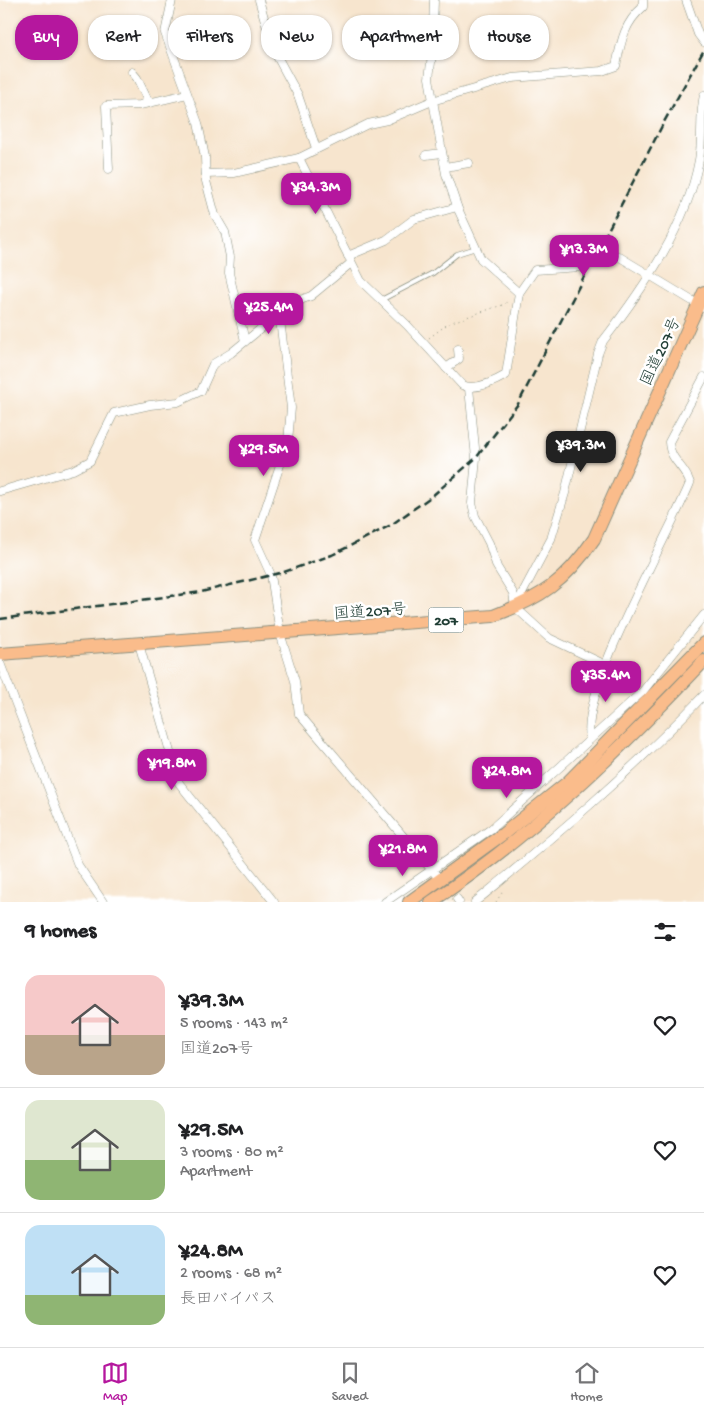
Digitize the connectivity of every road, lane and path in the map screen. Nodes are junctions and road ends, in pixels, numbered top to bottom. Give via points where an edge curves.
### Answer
1 (172, 0) edge
2 (259, 0) edge
3 (434, 0) edge
4 (643, 0) edge
5 (686, 0) edge
6 (704, 42) edge
7 (132, 72) dead end
8 (187, 94) junction
9 (704, 95) edge
10 (432, 101) junction
11 (149, 103) junction
12 (316, 148) junction
13 (442, 153) junction
14 (426, 155) dead end
15 (299, 158) junction
16 (469, 163) dead end
17 (444, 167) junction
18 (109, 169) dead end
19 (206, 174) junction
20 (457, 206) junction
21 (476, 248) junction
22 (571, 248) dead end
23 (349, 260) junction
24 (573, 266) junction
25 (651, 275) junction
26 (519, 293) junction
27 (382, 300) junction
28 (703, 302) edge
29 (279, 312) junction
30 (245, 341) junction
31 (423, 343) junction
32 (458, 350) dead end
33 (446, 368) junction
34 (704, 377) edge
35 (469, 388) junction
36 (0, 491) edge
37 (515, 607) junction
38 (704, 615) edge
39 (280, 633) junction
40 (704, 643) edge
41 (139, 644) junction
42 (0, 654) edge
43 (704, 661) edge
44 (0, 663) edge
45 (606, 665) junction
46 (704, 695) edge
47 (590, 739) junction
48 (435, 873) junction
49 (103, 902) edge
50 (274, 902) edge
51 (385, 902) edge
52 (409, 902) edge
53 (431, 902) edge
54 (475, 902) edge

1 - 8 street via 165,33
2 - 12 street via 273,49 298,95
3 - 10 street via 429,78
4 - 10 street via 643,7 633,15 625,29 616,66 602,71 512,78
5 - 6 street
7 - 11 street
8 - 11 street
8 - 19 street via 198,123 206,157
9 - 25 street via 699,162 674,233
10 - 12 street via 387,120 368,124
10 - 13 street
11 - 18 street via 106,106
12 - 15 street
13 - 14 street
13 - 17 street
15 - 19 street via 234,173
15 - 23 street
16 - 17 street
17 - 20 street
19 - 30 street via 215,215 225,232 230,257 229,273
20 - 21 street
20 - 23 street via 414,219 386,240
21 - 26 street via 481,259
21 - 27 lane via 446,260 433,273
22 - 24 street
23 - 27 street via 361,281
23 - 29 street via 311,296
24 - 25 street via 580,267 590,257 608,254 622,257
24 - 26 street via 535,270
25 - 28 street
25 - 37 street via 603,342 598,354 551,539
26 - 31 path via 502,305 449,323
26 - 35 street via 506,374 494,382
27 - 31 street
28 - 37 highway, 国道207号 / 207 via 664,378 594,539 583,555 544,594
29 - 30 street
29 - 39 street via 291,408 288,441 255,540 271,575
30 - 36 street via 213,364 201,391 178,402 114,413 90,461 73,470
31 - 33 street
32 - 33 street via 459,359
33 - 35 street
34 - 45 street via 669,442 669,453 687,474 690,483
35 - 37 street via 476,458 472,503 497,567 513,593
37 - 39 highway, 国道207号 / 207 via 493,616
37 - 45 street via 549,638
38 - 47 street via 643,691
39 - 41 highway, 国道207号 / 207
39 - 48 street via 295,681 299,714
40 - 52 highway via 568,782 496,840
41 - 42 highway, 国道207号 / 207
41 - 50 street via 180,783
43 - 53 highway via 574,790 514,842
44 - 49 street via 78,865
45 - 47 street via 588,727
46 - 54 street via 586,810
47 - 48 street via 491,829
48 - 51 street

